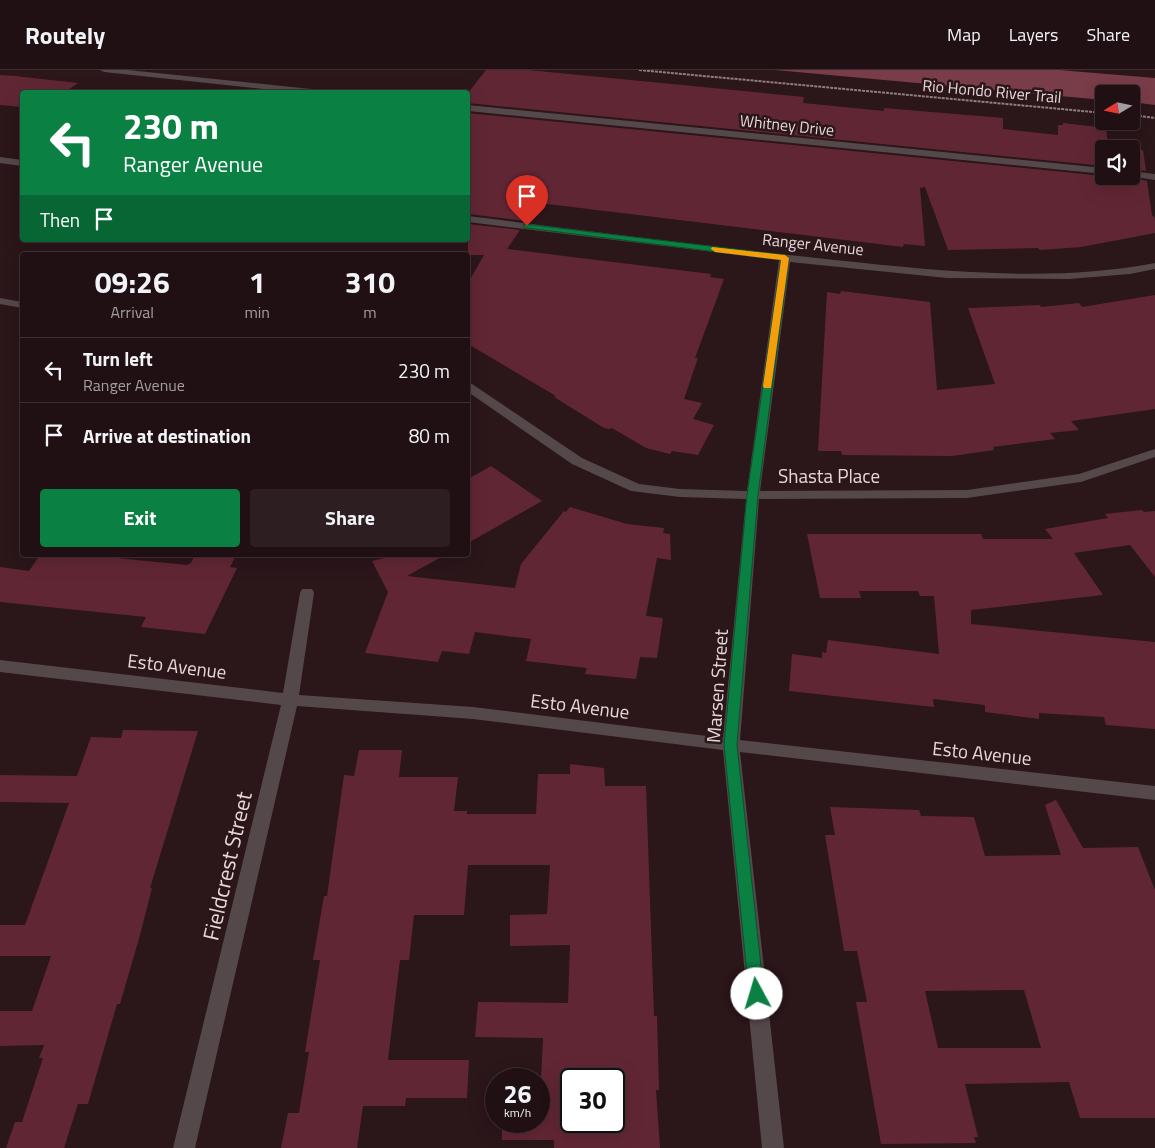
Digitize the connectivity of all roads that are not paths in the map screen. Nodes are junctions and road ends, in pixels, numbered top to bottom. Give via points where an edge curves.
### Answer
1 (104, 70) edge
2 (292, 90) edge
3 (470, 108) edge
4 (0, 160) edge
5 (20, 163) edge
6 (1095, 170) edge
7 (1140, 176) edge
8 (1155, 178) edge
9 (470, 219) edge
10 (785, 258) junction
11 (1155, 266) edge
12 (0, 302) edge
13 (20, 305) edge
14 (470, 388) edge
15 (1155, 453) edge
16 (752, 495) junction
17 (307, 592) dead end
18 (0, 666) edge
19 (290, 700) junction
20 (731, 745) junction
21 (1155, 793) edge
22 (184, 1148) edge
23 (773, 1148) edge

1 - 2 street
3 - 6 street, Whitney Drive
4 - 5 street
7 - 8 street
9 - 10 street, Ranger Avenue
10 - 11 street, Ranger Avenue via 947,275 1009,277 1069,276
10 - 16 street, Marsen Street
12 - 13 street
14 - 16 street, Shasta Place via 577,461 636,488
15 - 16 street, Shasta Place via 1080,478 967,494
16 - 20 street, Marsen Street
17 - 19 street, Fieldcrest Street
18 - 19 street, Esto Avenue
19 - 20 street, Esto Avenue via 473,713
19 - 22 street, Fieldcrest Street
20 - 21 street, Esto Avenue
20 - 23 street, Marsen Street

